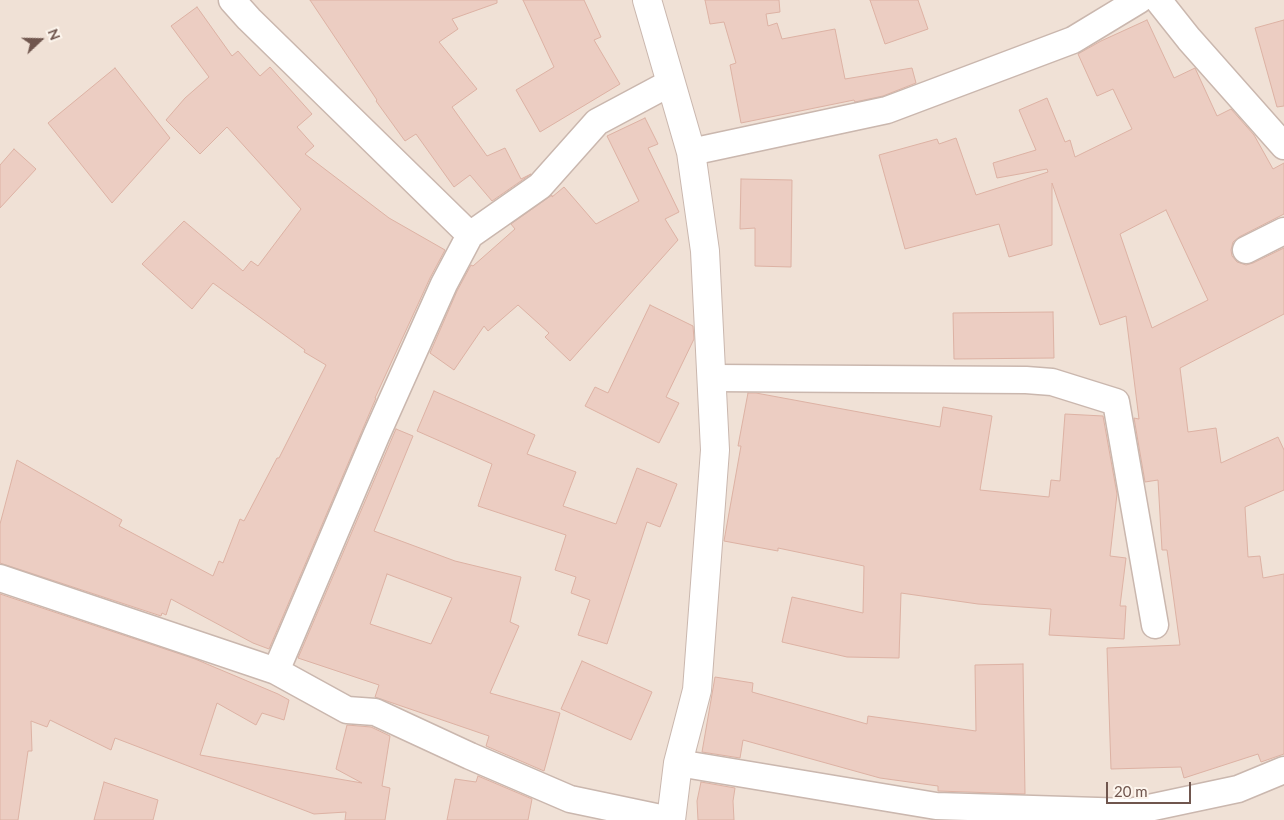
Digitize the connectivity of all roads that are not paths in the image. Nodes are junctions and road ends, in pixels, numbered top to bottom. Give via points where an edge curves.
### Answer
1 (232, 0) edge
2 (647, 0) edge
3 (1139, 0) edge
4 (1158, 0) edge
5 (670, 83) junction
6 (1284, 146) edge
7 (691, 152) junction
8 (1284, 230) edge
9 (470, 235) junction
10 (1246, 250) dead end
11 (713, 378) junction
12 (0, 578) edge
13 (1155, 625) dead end
14 (276, 670) junction
15 (678, 763) junction
16 (1284, 770) edge
17 (671, 820) edge

1 - 9 street
2 - 5 street
3 - 7 street via 1074,40 887,110
4 - 6 street
5 - 7 street
5 - 9 street via 597,122 540,186
7 - 11 street via 705,251
8 - 10 street
9 - 14 street via 444,284 376,436
11 - 13 street via 1026,380 1052,382 1116,402
11 - 15 street via 715,450 697,690
12 - 14 street
14 - 17 street via 347,710 375,712 570,799
15 - 16 street via 936,806 1130,812 1238,788
15 - 17 street

